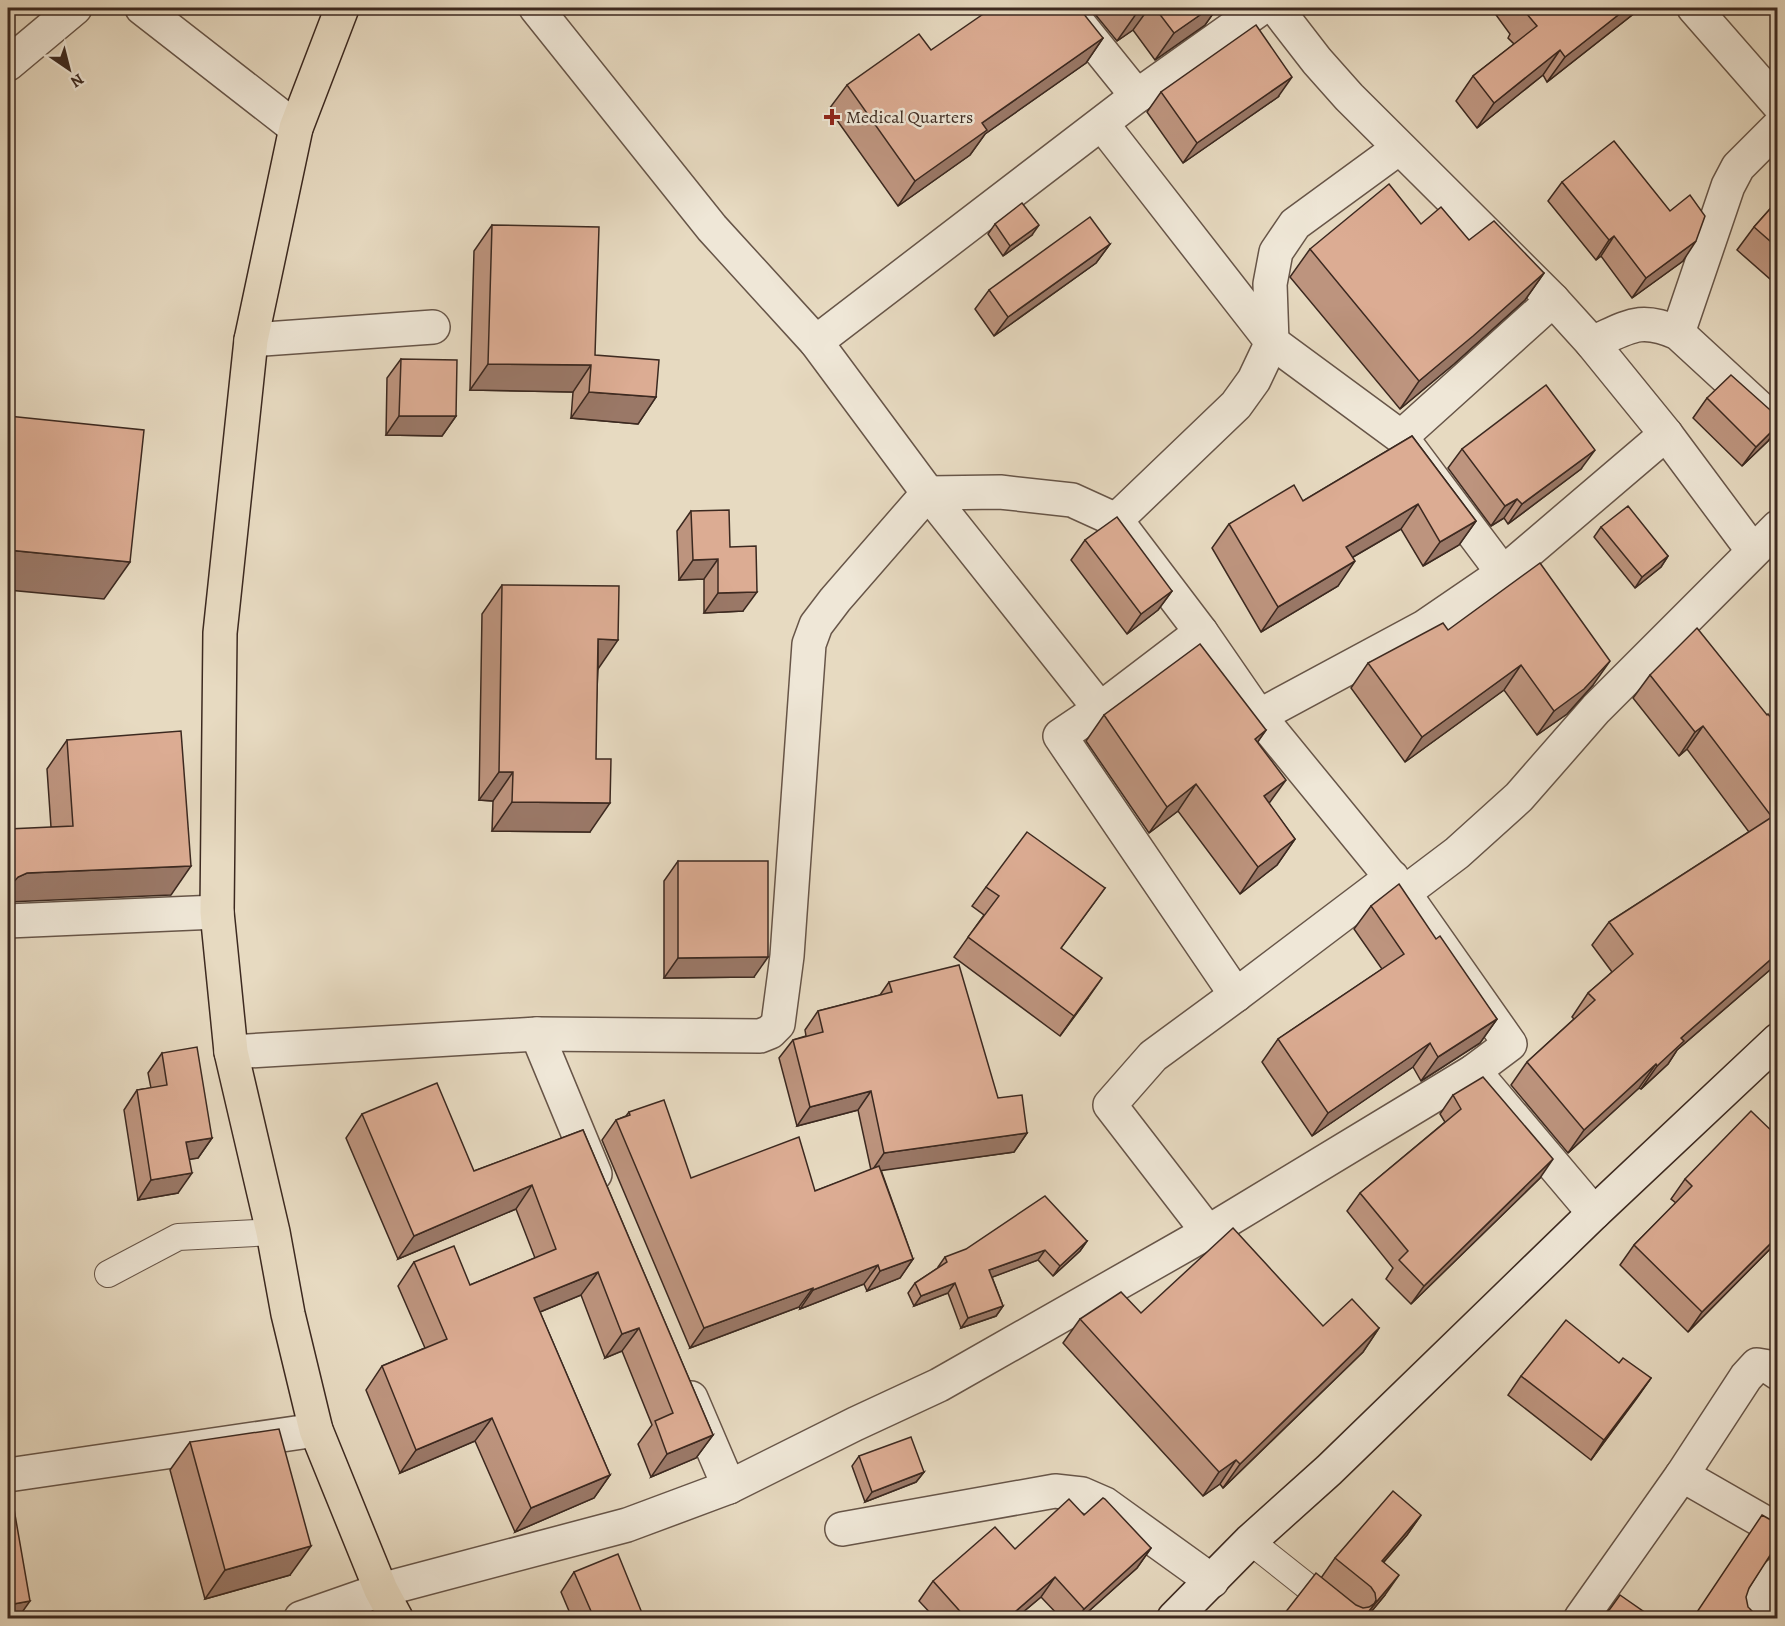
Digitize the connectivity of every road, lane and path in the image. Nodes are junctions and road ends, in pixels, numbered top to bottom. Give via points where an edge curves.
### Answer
1 (75, 8) edge
2 (142, 8) edge
3 (342, 8) edge
4 (536, 8) edge
5 (1066, 8) edge
6 (1261, 8) edge
7 (1276, 8) edge
8 (1694, 8) edge
9 (8, 64) edge
10 (1137, 96) junction
11 (1778, 104) edge
12 (1102, 124) junction
13 (296, 128) junction
14 (1778, 128) edge
15 (1399, 148) junction
16 (1553, 300) junction
17 (433, 327) dead end
18 (1678, 333) junction
19 (251, 340) junction
20 (816, 342) junction
21 (1272, 342) junction
22 (1592, 343) junction
23 (1778, 425) edge
24 (1666, 434) junction
25 (1401, 437) junction
26 (928, 493) junction
27 (1116, 520) junction
28 (1778, 527) edge
29 (1753, 551) junction
30 (1503, 573) junction
31 (1201, 632) junction
32 (1100, 709) junction
33 (1260, 716) junction
34 (1398, 885) junction
35 (218, 912) junction
36 (8, 921) edge
37 (1236, 995) junction
38 (537, 1034) junction
39 (1778, 1040) edge
40 (231, 1052) junction
41 (1474, 1071) junction
42 (608, 1203) edge
43 (1594, 1213) junction
44 (273, 1232) junction
45 (1208, 1232) junction
46 (108, 1274) dead end
47 (678, 1367) edge
48 (1778, 1373) edge
49 (316, 1430) junction
50 (8, 1475) edge
51 (1682, 1475) junction
52 (729, 1487) junction
53 (842, 1529) dead end
54 (1778, 1530) edge
55 (1250, 1541) junction
56 (1778, 1574) edge
57 (1212, 1581) junction
58 (389, 1604) edge
59 (301, 1618) edge
60 (1174, 1618) edge
61 (1347, 1618) edge
62 (1581, 1618) edge
63 (1751, 1618) edge

1 - 9 street
2 - 13 street
3 - 13 main road
4 - 20 street via 712,228
5 - 10 street
6 - 10 street
7 - 15 street via 1317,62
8 - 11 street
10 - 12 street
12 - 20 street
12 - 21 street
13 - 19 main road
14 - 18 street via 1738,167 1728,186
15 - 16 street
15 - 21 street via 1295,224 1276,252 1270,284
16 - 22 street
16 - 25 street
17 - 19 street
18 - 22 street via 1658,324 1636,324
18 - 23 street
19 - 35 main road via 220,633
20 - 26 street
21 - 25 street
21 - 27 street via 1254,380 1236,405
22 - 24 street
24 - 29 street
24 - 30 street
25 - 30 street
26 - 27 street via 1000,492 1072,500
26 - 32 street
26 - 38 street via 835,600 816,625 809,644 787,956 776,1029 760,1036
27 - 31 street
28 - 29 street
29 - 34 street via 1596,709 1519,797 1457,853
30 - 33 street via 1425,627
31 - 32 street
31 - 33 street
32 - 37 street via 1060,736
33 - 34 street
34 - 37 street
34 - 41 street via 1510,1044
35 - 36 street
35 - 40 main road
37 - 45 street via 1153,1056 1110,1106
38 - 40 street
38 - 42 street
39 - 43 street
40 - 44 main road
41 - 43 street
41 - 45 street
43 - 55 street via 1329,1470
44 - 46 lane via 178,1237
44 - 49 main road
45 - 52 street via 939,1385
47 - 52 street
48 - 51 street via 1757,1365
49 - 50 street
49 - 58 main road
51 - 54 street
51 - 62 street via 1614,1598
52 - 58 street
53 - 57 street via 1055,1491 1082,1494 1105,1503
55 - 57 street
55 - 61 lane
56 - 63 street
57 - 60 street
58 - 59 street

